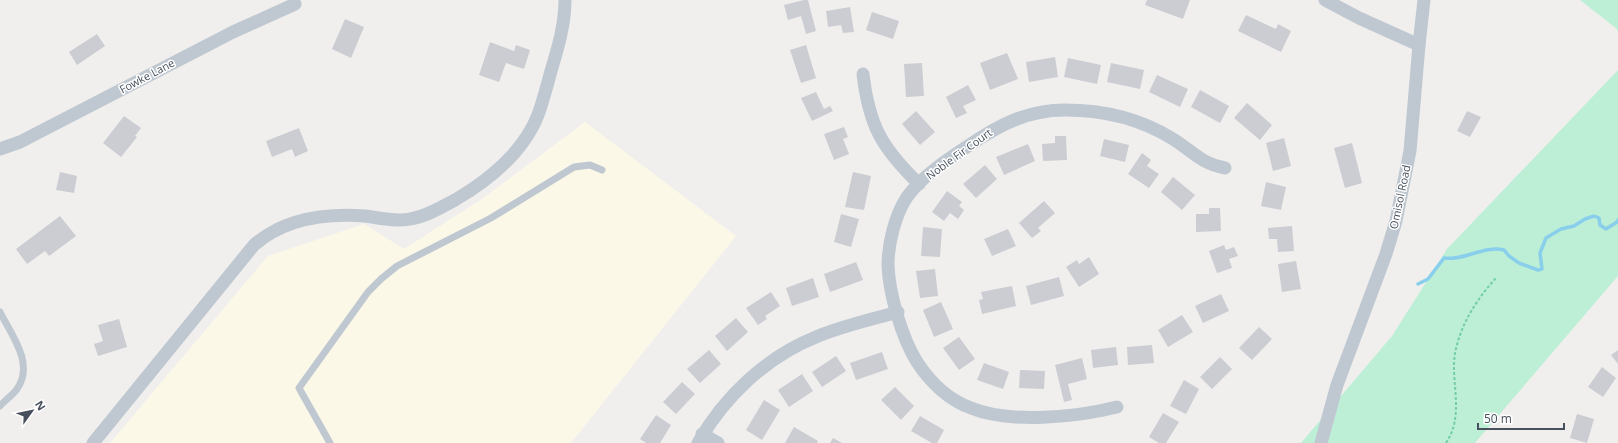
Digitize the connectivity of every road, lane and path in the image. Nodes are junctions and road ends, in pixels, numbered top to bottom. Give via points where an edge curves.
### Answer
1 (565, 0) edge
2 (1325, 0) edge
3 (1424, 0) edge
4 (295, 4) dead end
5 (1420, 45) junction
6 (863, 74) dead end
7 (0, 148) edge
8 (1225, 168) dead end
9 (602, 170) dead end
10 (919, 184) junction
11 (1497, 277) dead end
12 (0, 312) edge
13 (898, 312) junction
14 (0, 406) edge
15 (1117, 407) dead end
16 (700, 439) edge
17 (93, 443) edge
18 (330, 443) edge
19 (718, 443) edge
20 (1321, 443) edge
21 (1446, 443) edge

1 - 17 street via 557,51 538,115 519,148 501,168 460,197 411,220 338,216 288,224 265,235 254,245
2 - 5 street
3 - 5 street, Omisol Road
4 - 7 street, Fowke Lane via 240,28 20,142
5 - 20 street, Omisol Road via 1410,151 1396,221 1337,385
6 - 10 street via 867,101 877,134 899,165
8 - 10 street, Noble Fir Court via 1202,161 1175,140 1137,121 1093,112 1042,111 1010,120 992,130 947,160
9 - 18 lane via 590,165 574,167 491,218 405,261 374,285 299,388
10 - 13 street, Noble Fir Court via 907,197 898,215 889,255 888,267
11 - 21 path via 1473,306 1456,351 1456,420
12 - 14 lane via 24,364 24,372 17,389
13 - 15 street, Noble Fir Court via 908,346 929,378 944,392 972,408 992,415 1010,417 1075,415
13 - 16 street via 843,327 792,348 739,389 721,408
16 - 19 street

